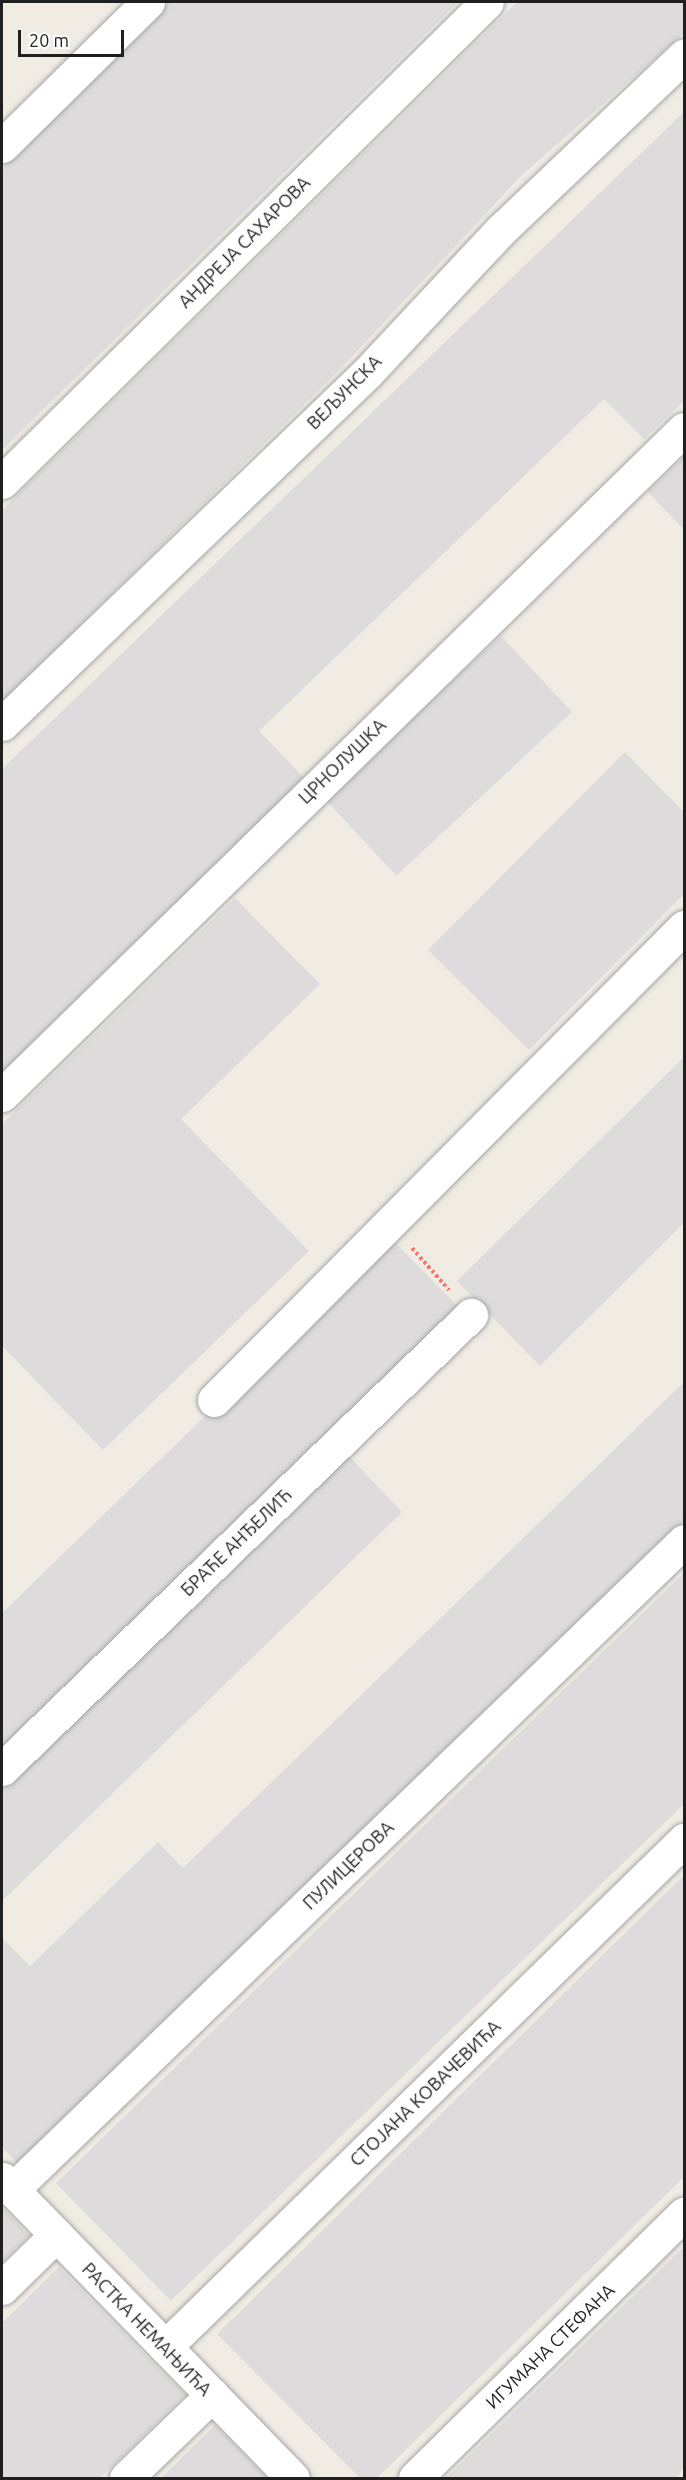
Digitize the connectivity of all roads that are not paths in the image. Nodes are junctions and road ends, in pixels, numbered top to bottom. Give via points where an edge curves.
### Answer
1 (148, 2) edge
2 (487, 2) edge
3 (684, 56) edge
4 (2, 146) edge
5 (684, 429) edge
6 (2, 482) edge
7 (2, 724) edge
8 (684, 927) edge
9 (2, 1095) edge
10 (471, 1315) road end
11 (214, 1400) dead end
12 (684, 1540) edge
13 (2, 1769) edge
14 (684, 1840) edge
15 (7, 2185) edge
16 (684, 2214) edge
17 (56, 2235) junction
18 (2, 2288) edge
19 (165, 2347) junction
20 (212, 2395) junction
21 (126, 2478) edge
22 (294, 2478) edge
23 (414, 2478) edge

1 - 4 street
2 - 6 street, АНДРЕЈА САХАРОВА
3 - 7 street, ВЕЉУНСКА
5 - 9 street, ЦРНОЛУШКА
8 - 11 street
10 - 13 street, БРАЋЕ АНЂЕЛИЋ
12 - 15 street, ПУЛИЦЕРОВА
14 - 19 street, СТОЈАНА КОВАЧЕВИЋА
15 - 17 street, РАСТКА НЕМАЊИЋА
16 - 23 street, ИГУМАНА СТЕФАНА
17 - 18 street
17 - 19 street, РАСТКА НЕМАЊИЋА
19 - 20 street, РАСТКА НЕМАЊИЋА
20 - 21 street
20 - 22 street, РАСТКА НЕМАЊИЋА

